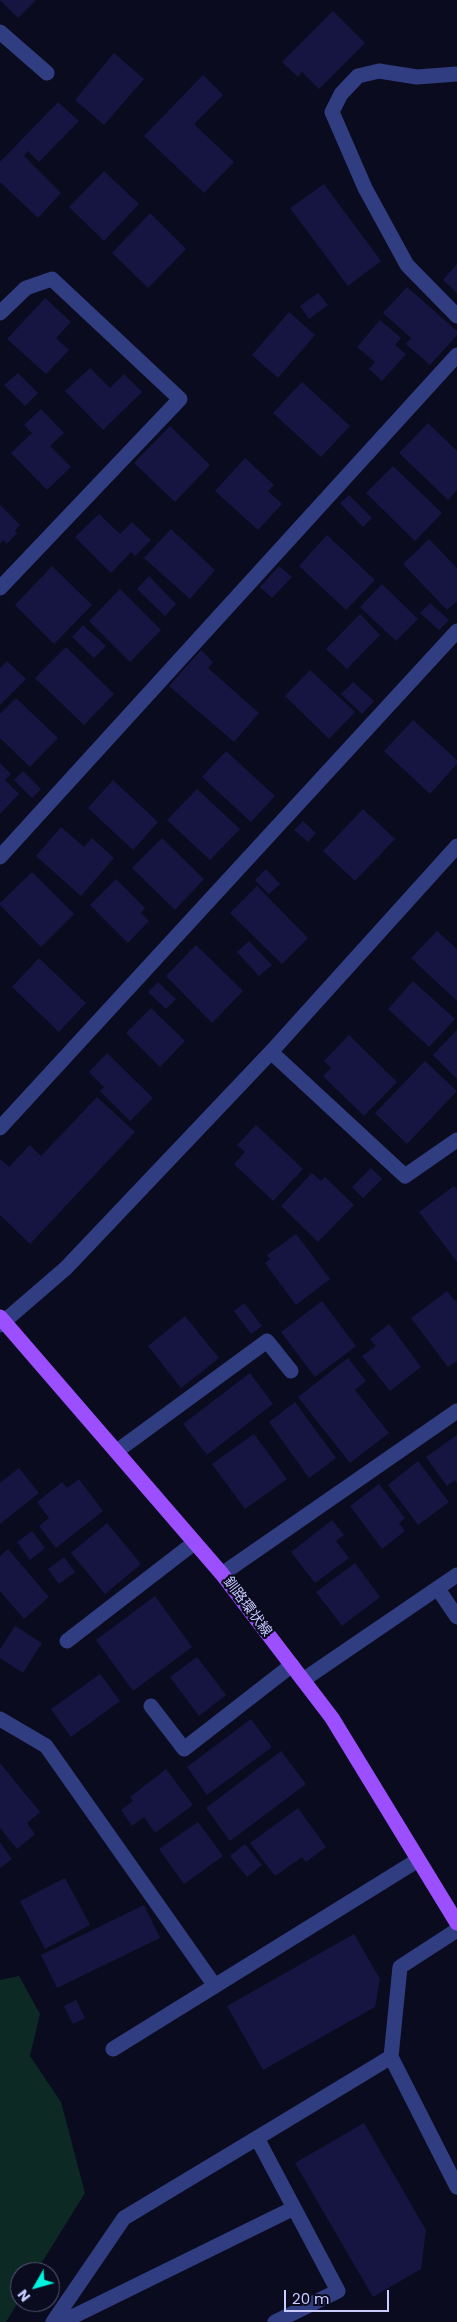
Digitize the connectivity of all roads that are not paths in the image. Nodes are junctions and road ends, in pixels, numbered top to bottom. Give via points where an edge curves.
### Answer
1 (0, 32) edge
2 (46, 73) dead end
3 (457, 74) edge
4 (0, 313) edge
5 (457, 316) edge
6 (457, 355) edge
7 (0, 588) edge
8 (457, 631) edge
9 (457, 846) edge
10 (0, 857) edge
11 (271, 1052) junction
12 (0, 1128) edge
13 (457, 1140) edge
14 (1, 1321) edge
15 (291, 1372) dead end
16 (457, 1410) edge
17 (117, 1451) junction
18 (194, 1543) junction
19 (222, 1574) junction
20 (457, 1576) edge
21 (438, 1589) junction
22 (457, 1617) edge
23 (67, 1641) dead end
24 (292, 1665) junction
25 (304, 1680) junction
26 (151, 1706) dead end
27 (0, 1720) edge
28 (418, 1860) junction
29 (457, 1923) edge
30 (457, 1930) edge
31 (215, 1986) junction
32 (113, 2050) dead end
33 (391, 2057) junction
34 (257, 2138) junction
35 (457, 2187) edge
36 (294, 2208) junction
37 (53, 2322) edge
38 (62, 2322) edge
39 (275, 2322) edge

1 - 2 street
3 - 5 street via 417,77 379,71 358,76 341,94 332,112 365,188 407,265
4 - 7 street via 26,288 52,279 180,399
6 - 10 street
8 - 12 street
9 - 11 street
11 - 13 street via 405,1176
11 - 14 street via 66,1268
14 - 17 main road, 釧路環状線
15 - 17 street via 267,1341
16 - 19 street
17 - 18 main road, 釧路環状線
18 - 19 main road, 釧路環状線
18 - 23 street
19 - 24 main road, 釧路環状線
20 - 21 street
21 - 22 street
21 - 25 street
24 - 25 main road, 釧路環状線
24 - 26 street via 184,1749
25 - 28 main road, 釧路環状線 via 332,1718
27 - 31 street via 46,1746
28 - 29 main road, 釧路環状線
28 - 31 street
30 - 33 street via 400,1967
31 - 32 street
33 - 34 street
33 - 35 street
34 - 36 street
34 - 37 street via 124,2218
36 - 38 street
36 - 39 street via 338,2291

